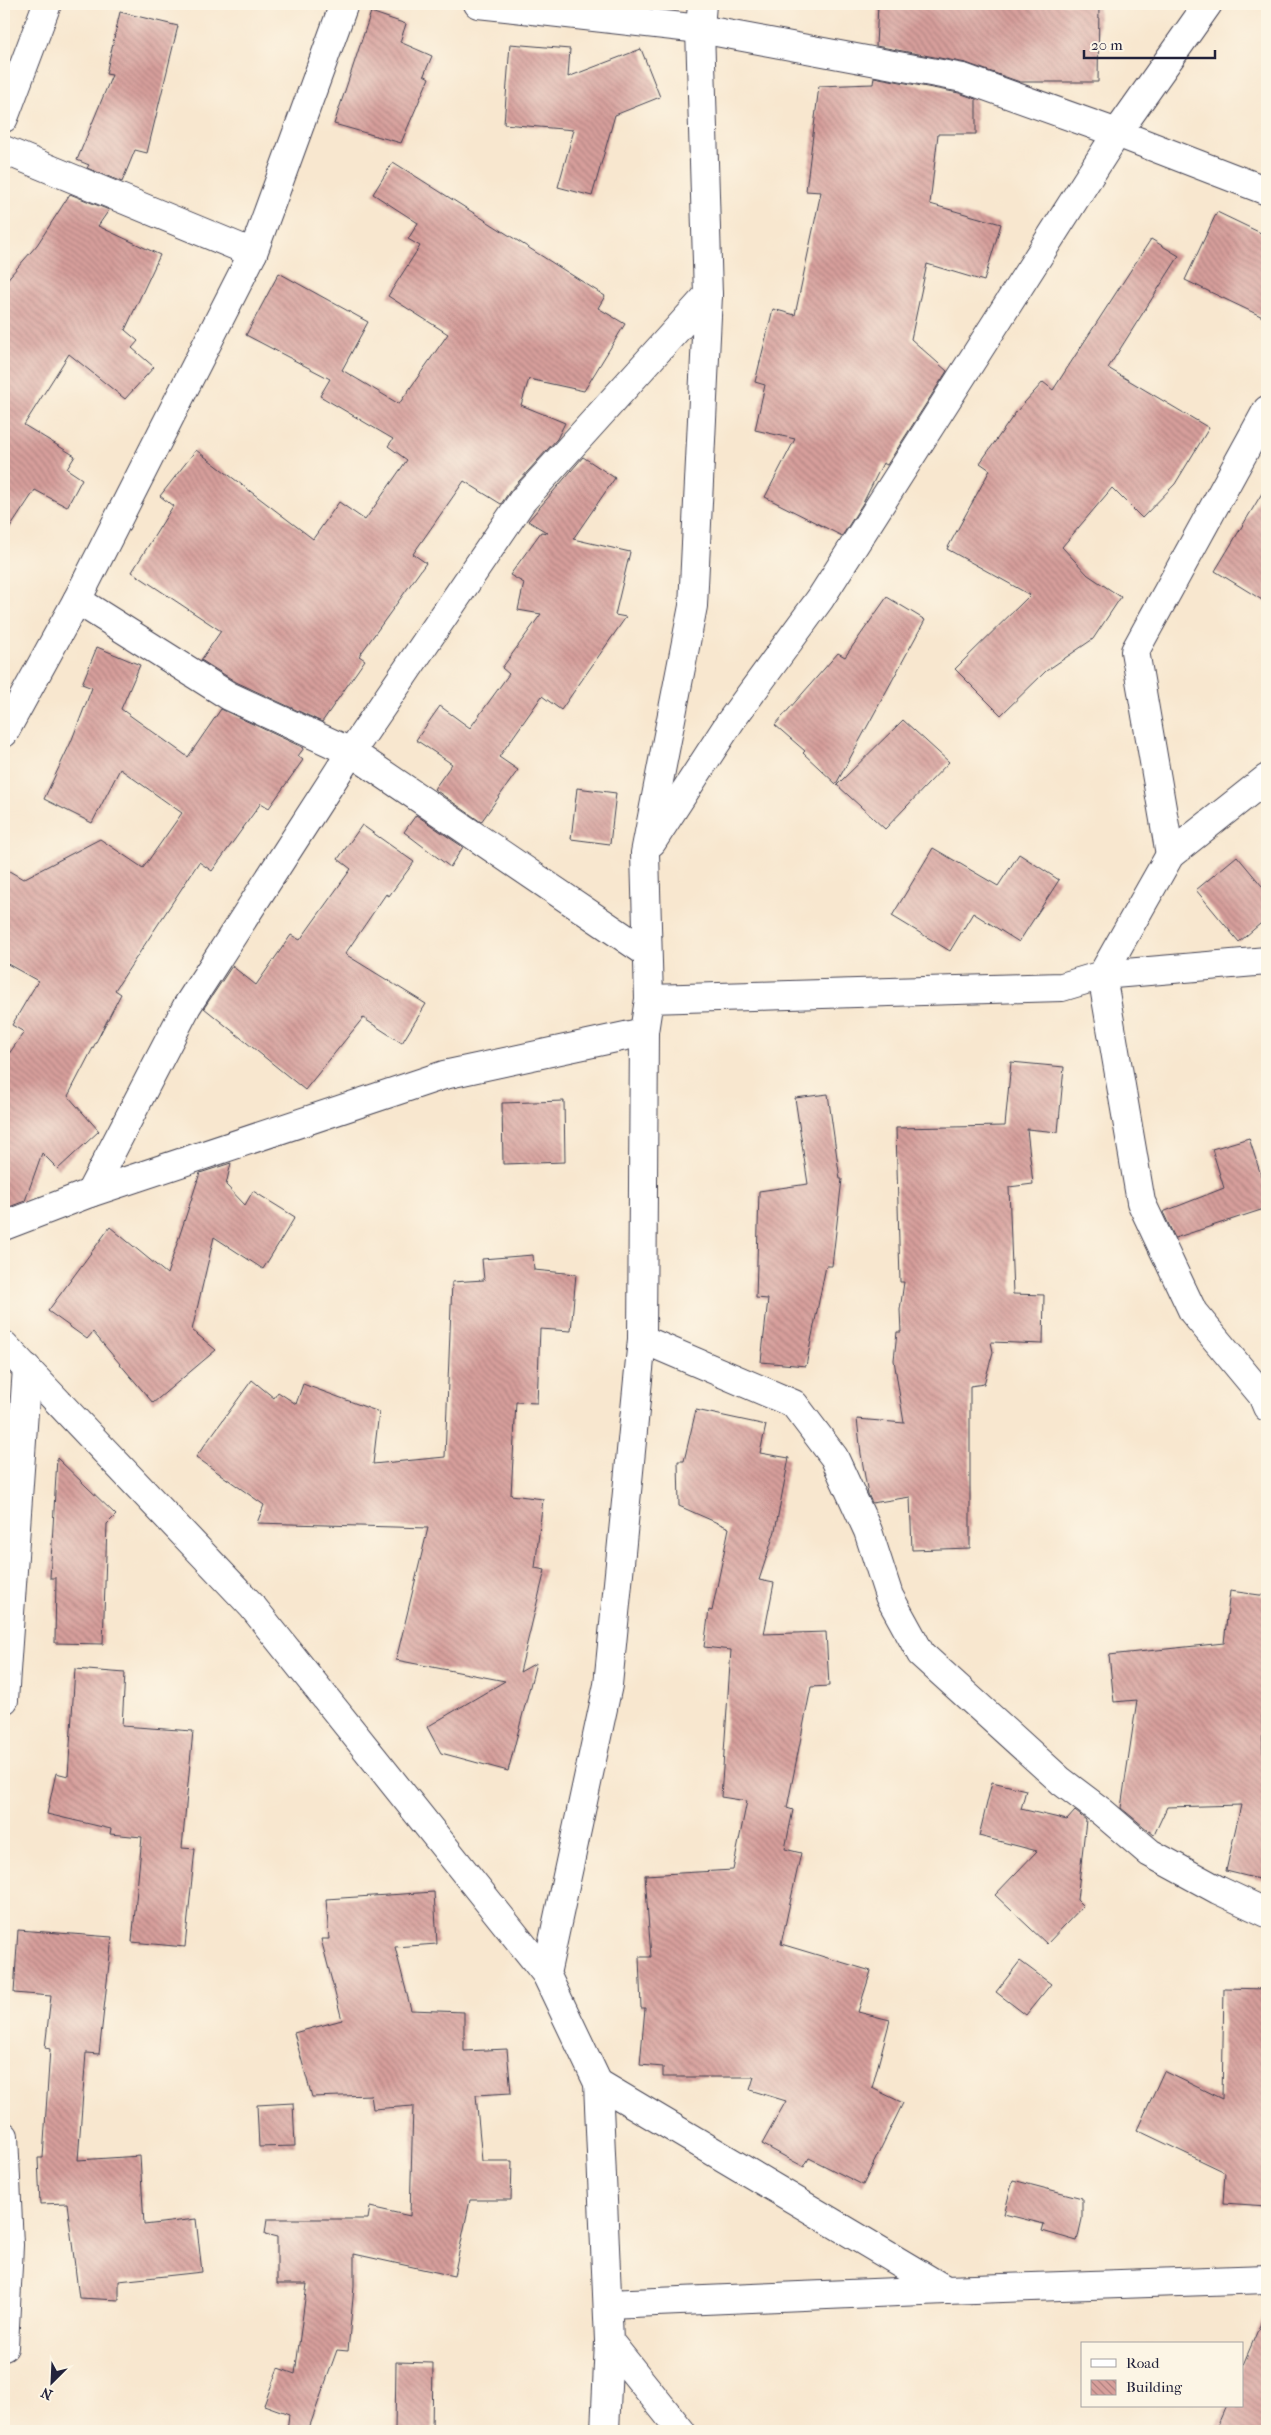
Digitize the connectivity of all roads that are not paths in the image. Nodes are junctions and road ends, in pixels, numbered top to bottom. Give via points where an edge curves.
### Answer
1 (47, 4) edge
2 (344, 4) edge
3 (478, 4) edge
4 (1208, 4) edge
5 (701, 17) edge
6 (4, 118) edge
7 (1117, 133) junction
8 (4, 150) edge
9 (1267, 191) edge
10 (253, 253) junction
11 (708, 295) junction
12 (1267, 410) edge
13 (77, 600) junction
14 (4, 733) edge
15 (351, 752) junction
16 (1267, 778) edge
17 (644, 853) junction
18 (1170, 855) junction
19 (647, 953) junction
20 (1267, 961) edge
21 (1102, 975) junction
22 (649, 1000) junction
23 (644, 1032) junction
24 (90, 1193) junction
25 (4, 1226) edge
26 (642, 1339) junction
27 (4, 1345) edge
28 (27, 1368) junction
29 (1267, 1408) edge
30 (4, 1700) edge
31 (1267, 1914) edge
32 (546, 1974) junction
33 (598, 2083) junction
34 (4, 2136) edge
35 (1267, 2279) edge
36 (946, 2290) junction
37 (608, 2304) junction
38 (609, 2341) junction
39 (4, 2347) edge
40 (605, 2431) edge
41 (681, 2431) edge

1 - 6 street
2 - 10 street
3 - 5 street
4 - 7 street
5 - 7 street via 963,78
5 - 11 street
7 - 9 street
7 - 17 street via 820,599 730,722
8 - 10 street
10 - 13 street
11 - 15 street via 522,501
11 - 17 street via 693,606
12 - 18 street via 1135,651
13 - 14 street
13 - 15 street via 229,696
15 - 19 street
15 - 24 street via 187,1006
16 - 18 street
17 - 19 street
18 - 21 street
19 - 22 street
20 - 21 street
21 - 22 street via 1062,987
21 - 29 street via 1141,1202 1193,1312 1262,1395
22 - 23 street
23 - 24 street via 444,1075
23 - 26 street
24 - 25 street
26 - 31 street via 794,1404 834,1457 868,1531 889,1596 921,1654 1061,1781 1150,1853
26 - 32 street via 608,1685
27 - 28 street
28 - 30 street
28 - 32 street via 252,1606
32 - 33 street
33 - 36 street
33 - 37 street
34 - 39 street via 9,2245
35 - 36 street
36 - 37 street
37 - 38 street
38 - 40 street
38 - 41 street

